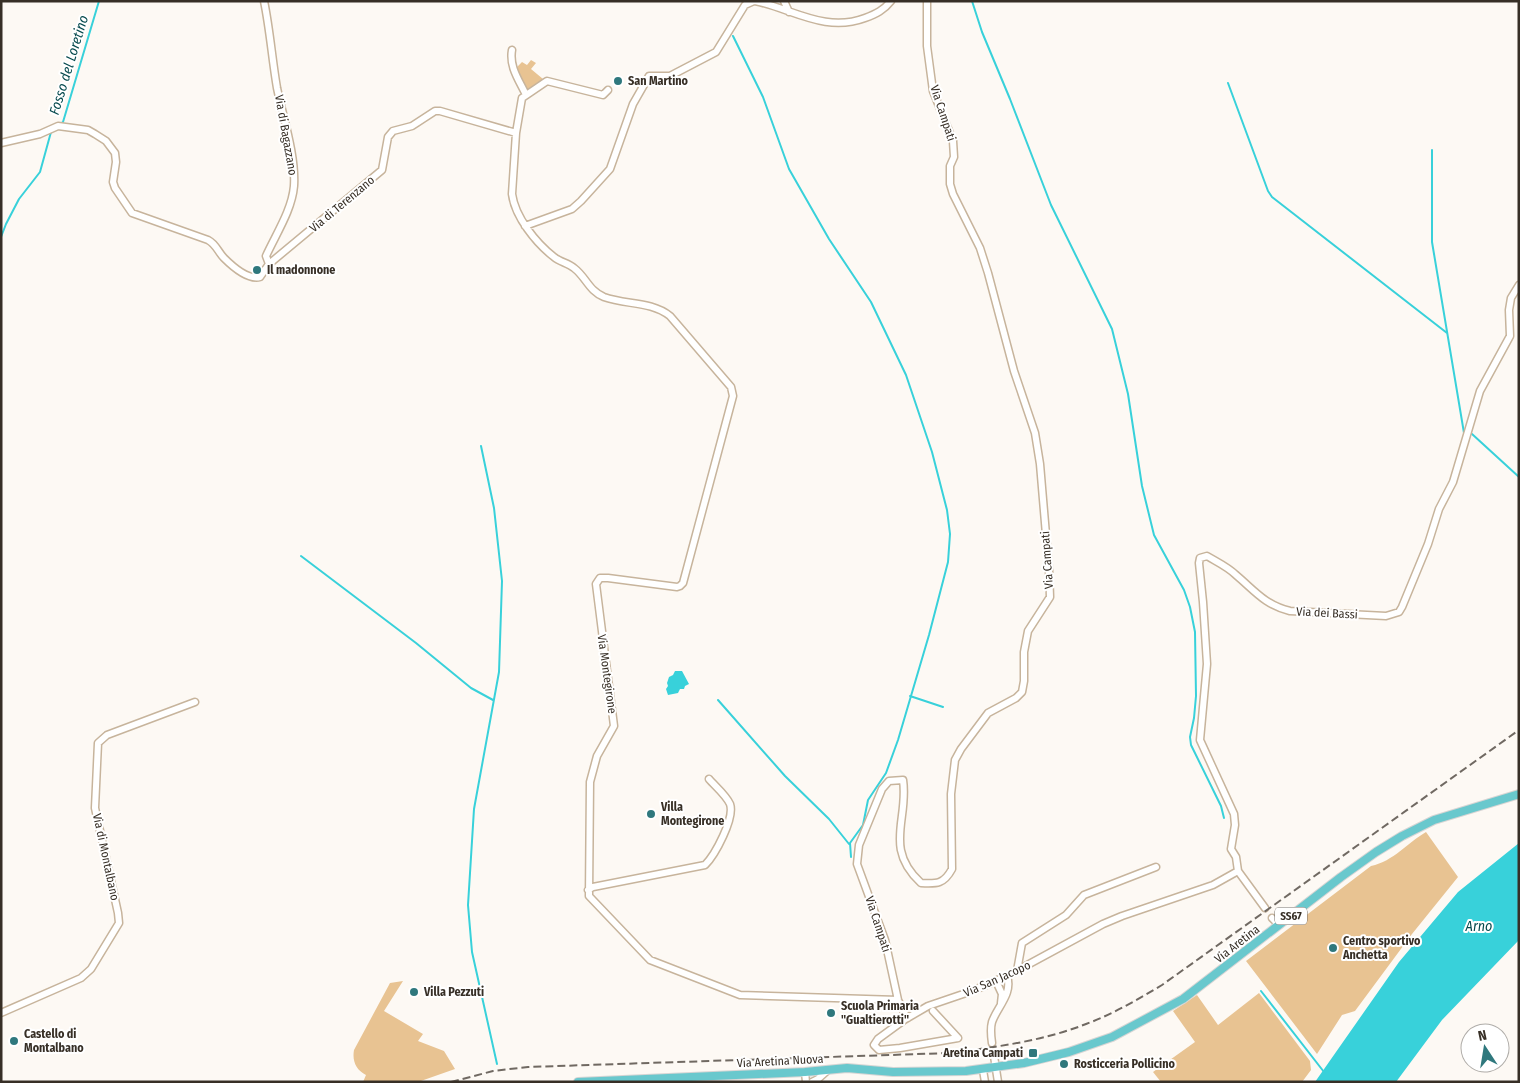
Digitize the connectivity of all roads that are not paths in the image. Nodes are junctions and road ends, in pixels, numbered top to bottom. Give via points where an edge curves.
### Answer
1 (264, 1) edge
2 (754, 1) edge
3 (782, 1) edge
4 (891, 1) edge
5 (927, 1) edge
6 (772, 5) junction
7 (789, 12) junction
8 (512, 50) dead end
9 (670, 76) junction
10 (658, 81) dead end
11 (606, 92) dead end
12 (526, 95) junction
13 (516, 133) junction
14 (1, 143) edge
15 (525, 226) junction
16 (268, 264) junction
17 (1519, 285) edge
18 (195, 702) dead end
19 (709, 779) dead end
20 (1519, 794) edge
21 (1156, 867) dead end
22 (1238, 871) junction
23 (588, 890) junction
24 (1265, 908) dead end
25 (1272, 918) dead end
26 (1279, 926) junction
27 (1017, 971) junction
28 (1007, 976) junction
29 (996, 981) junction
30 (898, 1000) junction
31 (1001, 1004) junction
32 (933, 1011) dead end
33 (1, 1013) edge
34 (907, 1018) junction
35 (992, 1043) tunnel mouth
36 (994, 1056) tunnel mouth
37 (996, 1068) junction
38 (828, 1070) junction
39 (983, 1070) junction
40 (806, 1072) junction
41 (578, 1082) edge
42 (806, 1082) edge
43 (812, 1082) edge
44 (985, 1082) edge
45 (998, 1082) edge

1 - 16 street, Via di Bagazzano via 294,186 290,205 266,256
2 - 6 street
2 - 9 street via 745,5 716,52
3 - 6 street
3 - 7 street
4 - 7 street via 880,12 839,24
5 - 30 street, Via Campati via 927,46 934,91 953,141 950,184 980,248 1035,433 1050,597 1028,631 1022,692 988,713 955,760 951,794 952,870 947,878 941,882 921,883 902,855 899,828 903,780 889,781 882,789 859,845 857,864 885,940
6 - 7 street
8 - 12 street via 510,60
9 - 10 street
9 - 15 street via 649,76 633,104 610,169 581,201 572,208
11 - 12 street via 548,81
12 - 13 street via 520,104
13 - 15 street via 512,194
13 - 16 street, Via di Terenzano via 440,111 412,126 393,131 388,137 382,170
14 - 16 street via 40,134 58,126 88,130 106,141 115,153 113,182 132,212 213,243 223,257 252,277 260,277
15 - 23 street, Via Montegirone via 555,258 575,268 594,292 662,309 730,387 733,396 683,583 677,587 600,578 596,584 614,726 597,756 590,782
17 - 22 street, Via dei Bassi via 1509,310 1510,336 1480,391 1454,482 1399,612 1386,616 1290,611 1259,597 1224,566 1207,556 1200,558 1207,664 1200,740 1234,814 1231,849
18 - 33 street, Via di Montalbano via 108,735 98,743 95,808 119,923 91,969 81,978
19 - 23 street via 731,810 718,847 705,865
20 - 26 main road, Via Aretina / SS67 via 1434,820 1402,836 1369,857
21 - 27 street via 1084,895 1066,915 1022,943
22 - 24 street, Via dei Bassi
22 - 27 street, Via San Jacopo via 1213,885 1103,924
23 - 30 street via 593,901 650,960 740,995
25 - 26 street
26 - 37 main road, Via Aretina / SS67 via 1190,994 1130,1028 1069,1052
27 - 28 street, Via San Jacopo
28 - 29 street, Via San Jacopo
28 - 31 street via 1009,988
29 - 31 street via 1002,994
29 - 34 street, Via San Jacopo via 928,1006
30 - 34 street, Via Campati
31 - 35 street via 992,1022
32 - 34 street, Via San Jacopo via 958,1038 893,1049 876,1048 874,1043 878,1039
36 - 37 street
37 - 39 main road, Via Aretina / SS67
37 - 45 street
38 - 39 main road, Via Aretina Nuova / SS67
38 - 40 main road, Via Aretina Nuova / SS67
38 - 43 street
39 - 44 street
40 - 41 main road, Via Aretina Nuova / SS67
40 - 42 street

